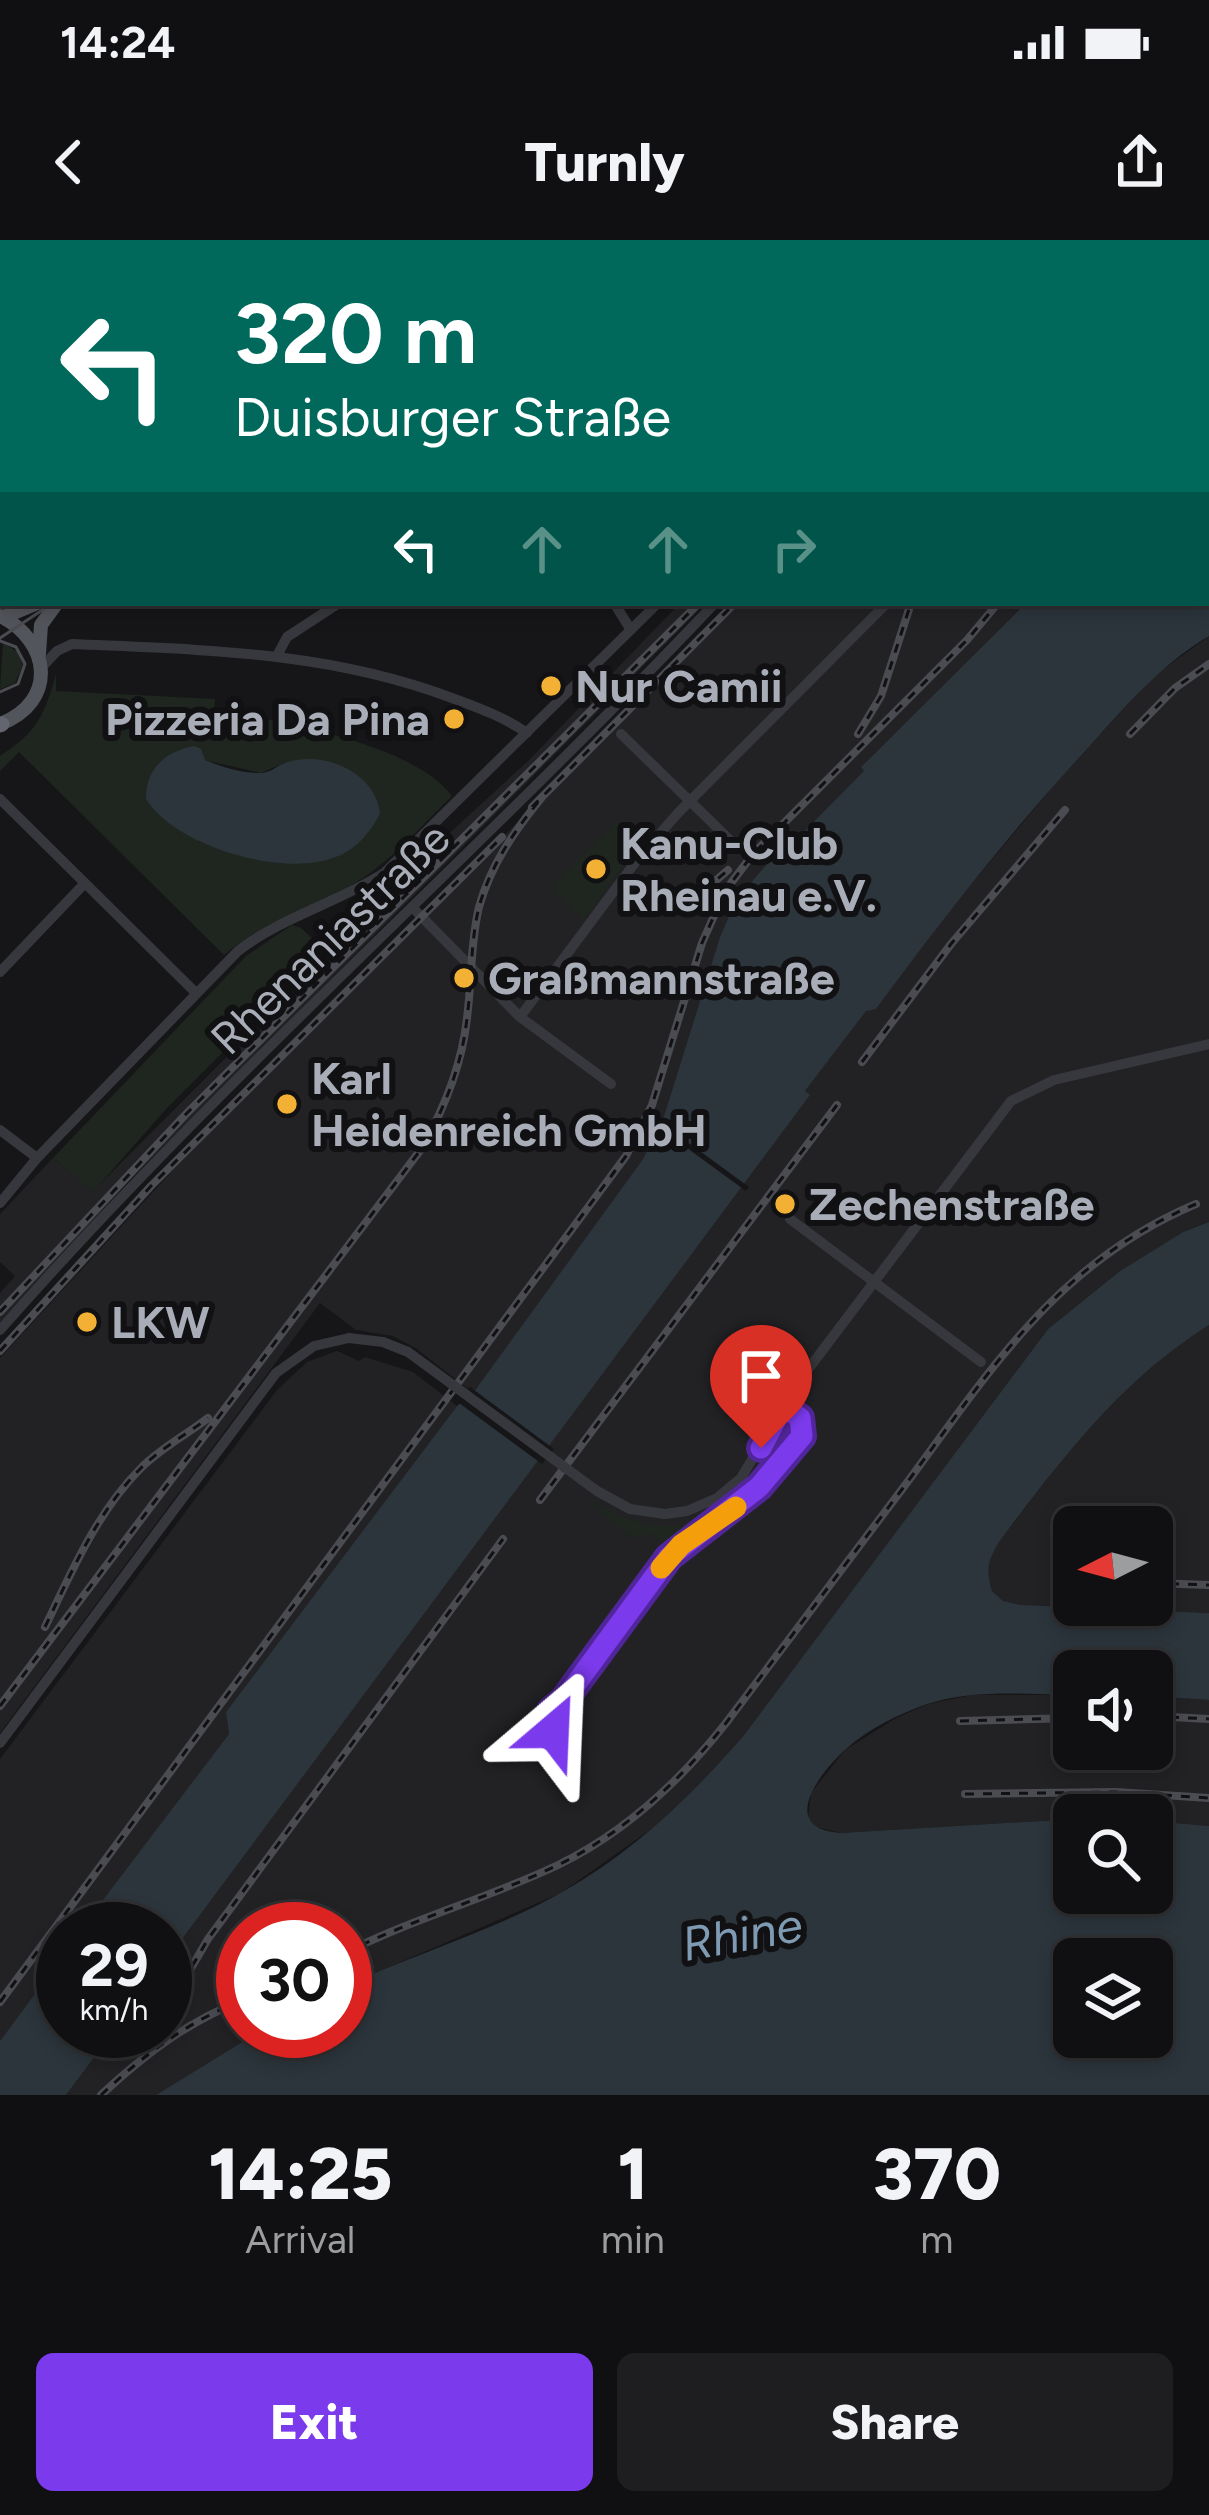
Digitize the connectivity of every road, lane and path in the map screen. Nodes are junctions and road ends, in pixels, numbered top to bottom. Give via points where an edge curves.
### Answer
1 (55, 606) edge
2 (334, 606) edge
3 (616, 606) edge
4 (655, 606) edge
5 (712, 606) edge
6 (884, 606) edge
7 (1, 616) edge
8 (631, 630) junction
9 (278, 654) junction
10 (40, 661) junction
11 (1, 724) edge
12 (527, 733) junction
13 (621, 734) dead end
14 (0, 799) edge
15 (690, 800) junction
16 (736, 845) dead end
17 (85, 883) junction
18 (413, 908) junction
19 (0, 972) edge
20 (195, 992) junction
21 (520, 1017) junction
22 (1209, 1044) edge
23 (611, 1084) dead end
24 (0, 1130) edge
25 (37, 1158) junction
26 (0, 1203) edge
27 (790, 1220) dead end
28 (873, 1281) junction
29 (0, 1330) edge
30 (981, 1362) dead end
31 (783, 1406) junction
32 (564, 1700) dead end
33 (0, 1743) edge

1 - 10 main road via 41,625
2 - 9 street via 286,637
3 - 8 street
4 - 8 street
5 - 18 street, Rhenaniastraße
6 - 15 street
7 - 10 main road
8 - 12 street
9 - 10 street via 72,644
9 - 12 street via 430,690
10 - 11 main road via 30,706
12 - 20 street via 384,873 251,941
13 - 15 street
14 - 17 street
15 - 16 street
15 - 21 street
17 - 19 street
17 - 20 street
18 - 21 street
18 - 29 street, Rhenaniastraße via 151,1166
20 - 25 street
21 - 23 street
22 - 28 street via 1018,1096
24 - 25 street
25 - 26 street
27 - 28 street
28 - 30 street
28 - 31 street
31 - 32 street via 800,1418 802,1436 759,1487 669,1557
31 - 33 street, bridge via 753,1463 722,1495 675,1513 630,1509 409,1352 372,1339 314,1346 276,1373

